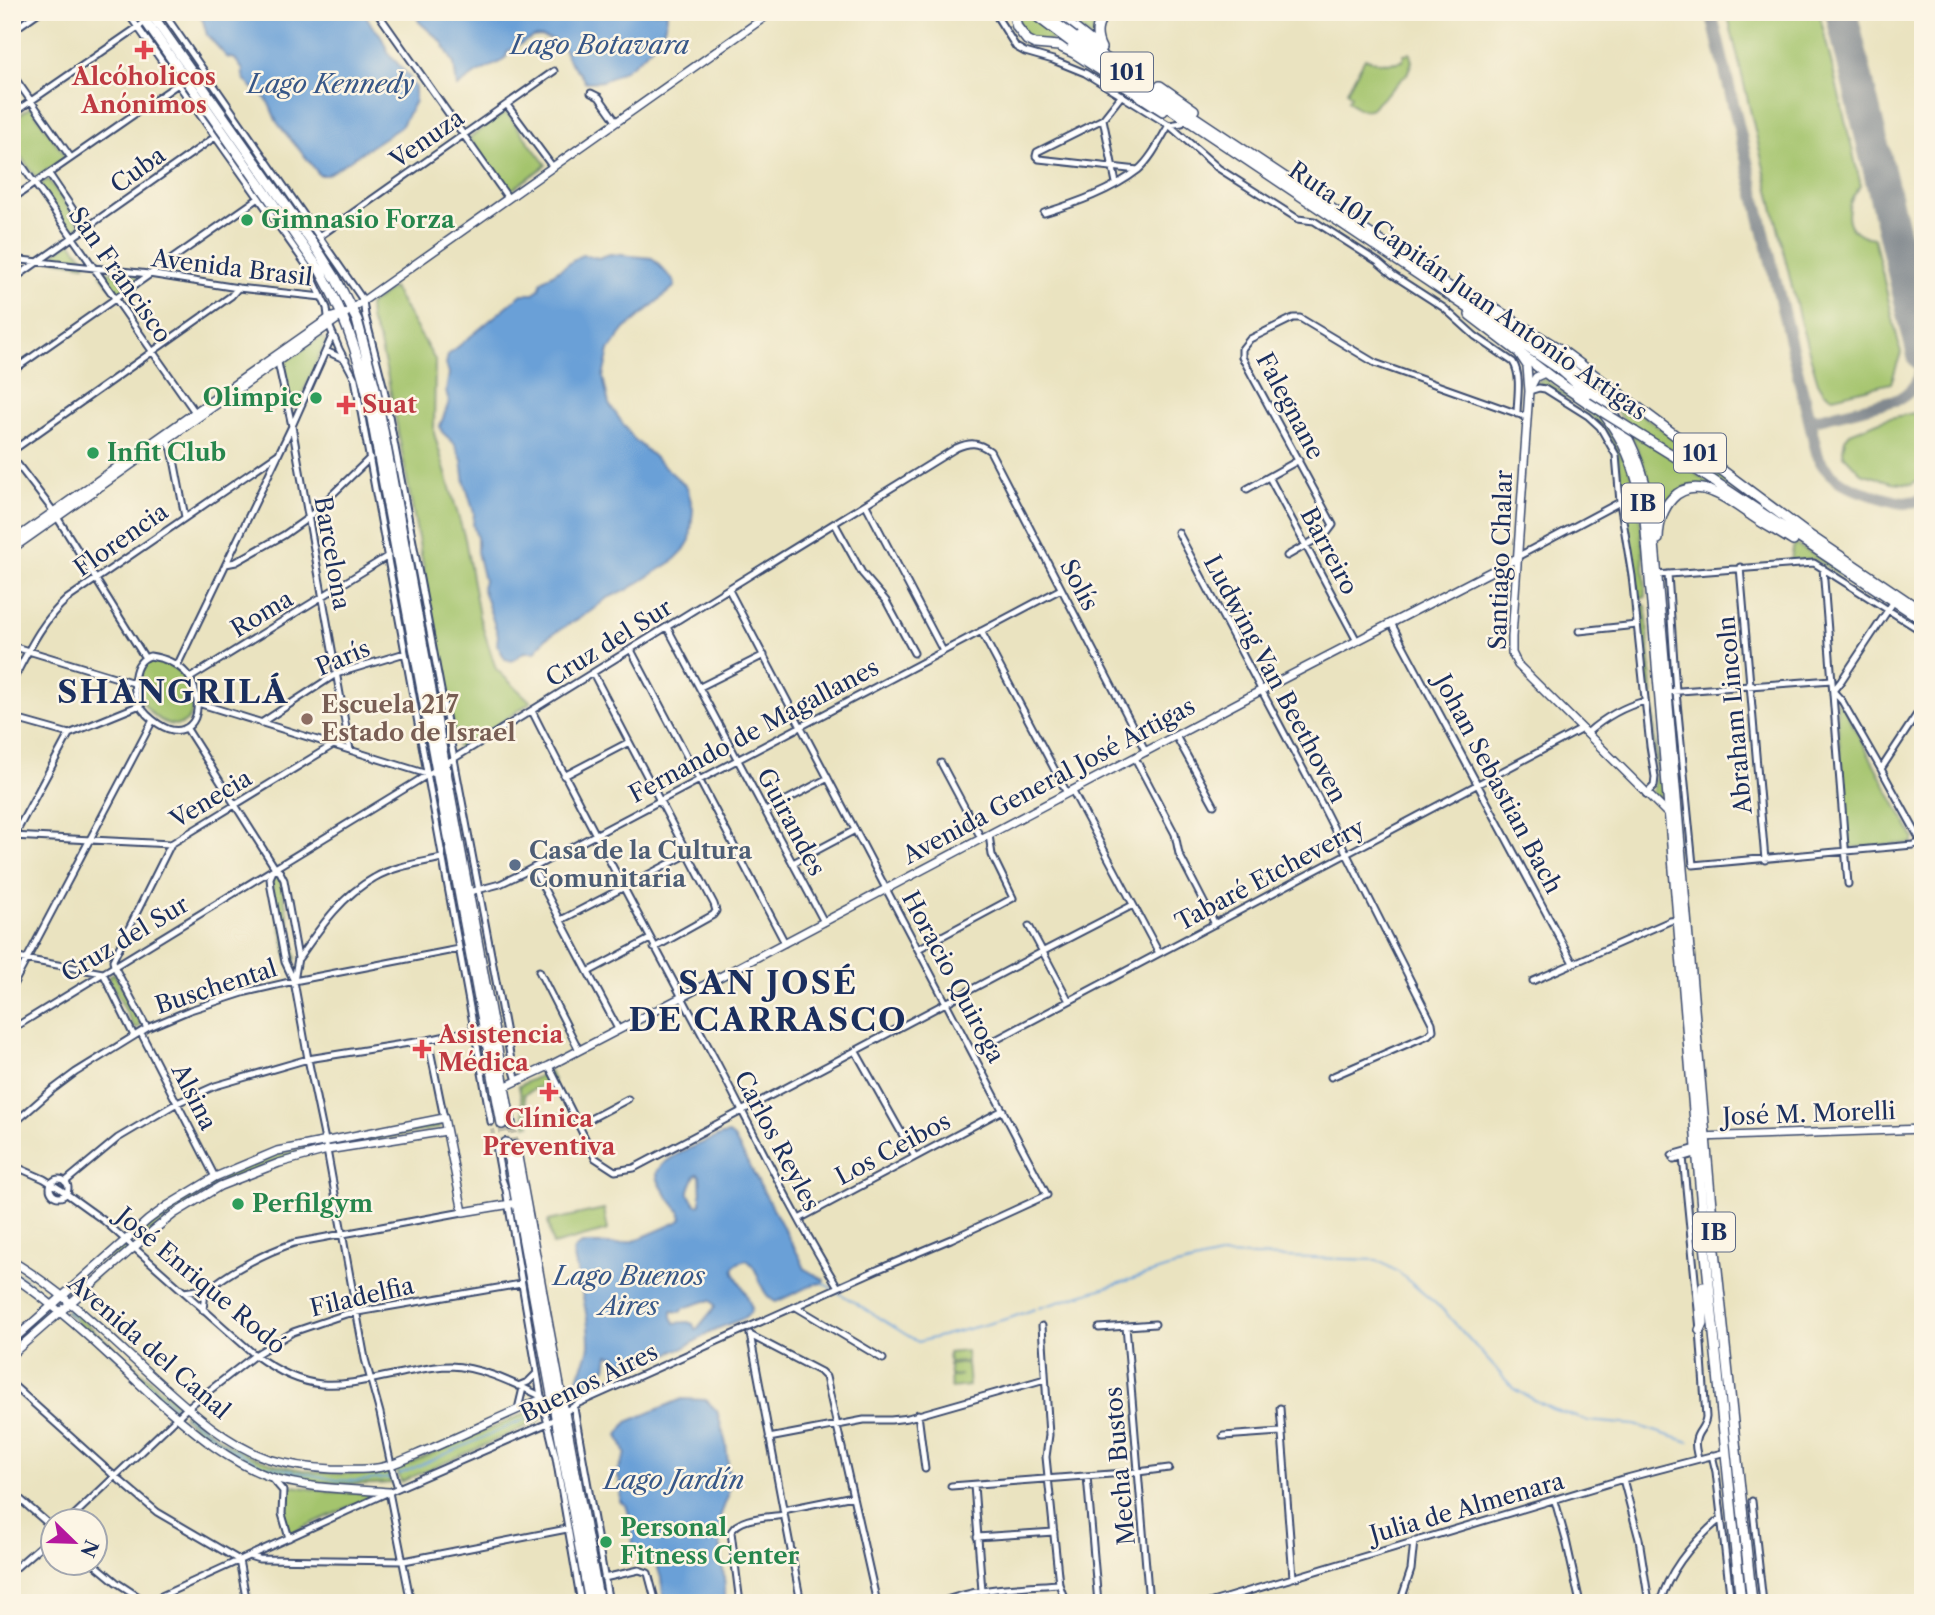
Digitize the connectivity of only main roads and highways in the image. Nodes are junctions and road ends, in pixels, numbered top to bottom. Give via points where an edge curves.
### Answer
1 (139, 12) edge
2 (1031, 12) edge
3 (1041, 12) edge
4 (1069, 12) edge
5 (1104, 12) edge
6 (1015, 15) edge
7 (151, 17) edge
8 (1069, 24) junction
9 (1072, 40) junction
10 (1049, 44) junction
11 (1101, 48) junction
12 (1222, 140) junction
13 (1425, 270) junction
14 (1432, 284) junction
15 (1656, 573) junction
16 (1872, 586) junction
17 (1923, 612) edge
18 (1923, 620) edge
19 (441, 766) junction
20 (469, 893) junction
21 (500, 1088) junction
22 (506, 1125) tunnel mouth
23 (1701, 1137) junction
24 (1705, 1244) junction
25 (1700, 1330) road end
26 (561, 1416) junction
27 (590, 1603) edge
28 (599, 1603) edge
29 (1741, 1603) edge
30 (1752, 1603) edge

1 - 7 main road
2 - 9 main road, Ruta 101 Capitán Juan Antonio Artigas / 101, bridge
3 - 9 main road, Ruta 101 Capitán Juan Antonio Artigas / 101, bridge
4 - 8 main road
5 - 11 main road via 1096,35
6 - 10 main road via 1021,35 1035,44
7 - 19 main road via 312,259 342,314 368,397
7 - 19 main road via 320,254 352,307 376,391
8 - 10 main road via 1062,36
8 - 11 main road
9 - 12 main road, Ruta 101 Capitán Juan Antonio Artigas / 101
10 - 12 main road via 1074,53 1182,123
11 - 12 main road via 1183,101 1220,130
12 - 13 main road, Ruta 101 Capitán Juan Antonio Artigas / 101
12 - 14 main road, Ruta 101 Capitán Juan Antonio Artigas / 101
13 - 15 main road, IB via 1565,364 1614,414 1644,478
13 - 17 main road, Ruta 101 Capitán Juan Antonio Artigas / 101 via 1561,350 1806,533
14 - 16 main road, Ruta 101 Capitán Juan Antonio Artigas / 101, bridge via 1587,402
14 - 23 main road, IB via 1561,370 1594,400 1629,454 1639,485
15 - 16 main road via 1662,513 1678,494 1701,489 1720,495
15 - 23 main road, IB via 1671,692
16 - 18 main road, Ruta 101 Capitán Juan Antonio Artigas / 101 via 1891,605
19 - 20 main road
20 - 21 main road
20 - 21 main road via 480,1029
21 - 22 main road
23 - 24 main road, IB
23 - 30 main road, IB
24 - 25 main road
24 - 29 main road, IB
26 - 26 main road via 506,1145 512,1203
26 - 27 main road via 561,1460
26 - 28 main road

